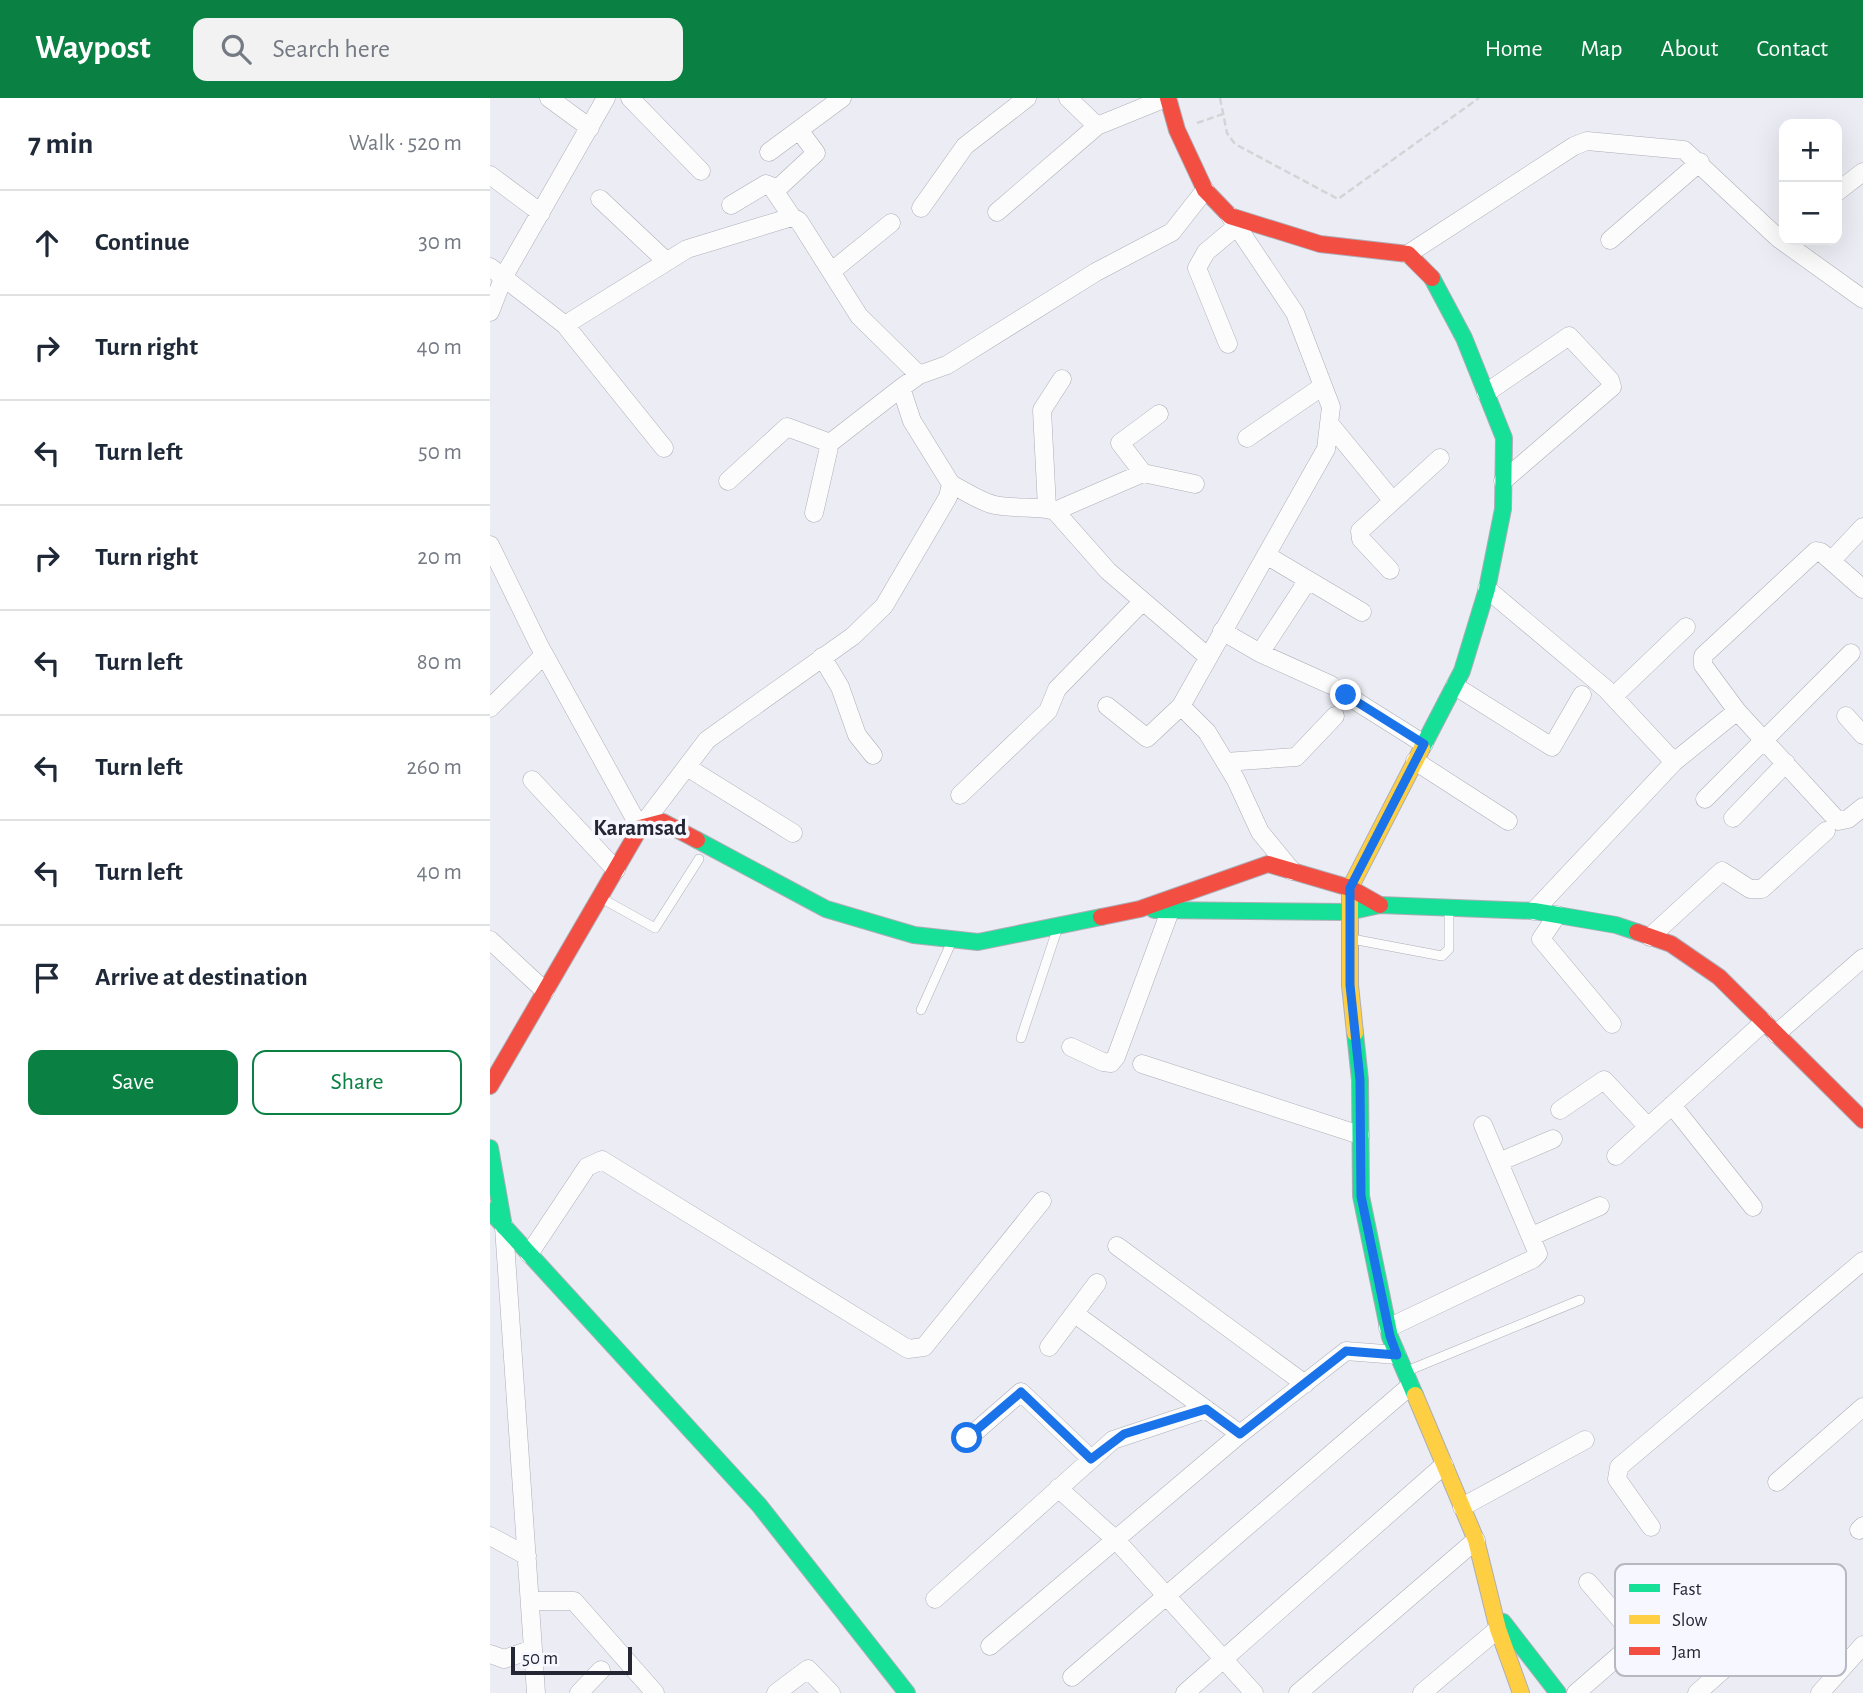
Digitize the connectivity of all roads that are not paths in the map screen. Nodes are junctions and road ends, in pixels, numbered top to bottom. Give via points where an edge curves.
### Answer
1 (549, 98) edge
2 (606, 98) edge
3 (842, 98) edge
4 (1027, 98) edge
5 (1068, 98) edge
6 (1167, 98) edge
7 (641, 101) edge
8 (1097, 127) junction
9 (590, 128) junction
10 (799, 130) junction
11 (769, 152) dead end
12 (1700, 162) junction
13 (701, 171) dead end
14 (1863, 172) edge
15 (490, 174) edge
16 (1842, 188) edge
17 (1205, 190) junction
18 (775, 191) junction
19 (600, 199) dead end
20 (731, 205) dead end
21 (921, 208) dead end
22 (997, 212) dead end
23 (541, 213) junction
24 (792, 216) junction
25 (1234, 221) junction
26 (891, 223) dead end
27 (1779, 233) edge
28 (1610, 240) dead end
29 (1794, 245) edge
30 (1409, 254) junction
31 (666, 261) junction
32 (497, 271) edge
33 (832, 271) junction
34 (1863, 299) edge
35 (490, 312) edge
36 (565, 325) junction
37 (1228, 344) dead end
38 (919, 375) junction
39 (1062, 380) dead end
40 (1323, 386) junction
41 (901, 388) junction
42 (1486, 393) junction
43 (1159, 414) dead end
44 (1329, 423) junction
45 (1247, 438) dead end
46 (830, 443) junction
47 (664, 448) dead end
48 (1440, 458) dead end
49 (1143, 473) junction
50 (728, 481) dead end
51 (1503, 481) junction
52 (951, 484) junction
53 (1195, 484) dead end
54 (1392, 500) junction
55 (1051, 509) junction
56 (814, 513) dead end
57 (1863, 527) edge
58 (490, 545) edge
59 (1266, 555) junction
60 (1831, 561) junction
61 (1390, 570) dead end
62 (1308, 580) junction
63 (1487, 589) junction
64 (1863, 589) edge
65 (1143, 601) junction
66 (1362, 612) dead end
67 (1686, 627) dead end
68 (1222, 631) junction
69 (1260, 653) junction
70 (1851, 653) dead end
71 (544, 655) junction
72 (1207, 656) junction
73 (822, 657) junction
74 (1331, 685) dead end
75 (1455, 685) junction
76 (1346, 695) dead end
77 (1582, 695) dead end
78 (1614, 696) junction
79 (1107, 706) dead end
80 (1181, 706) junction
81 (490, 708) edge
82 (1737, 711) junction
83 (1335, 716) dead end
84 (1846, 716) dead end
85 (1863, 735) edge
86 (1764, 738) junction
87 (1424, 744) junction
88 (873, 755) dead end
89 (1415, 761) junction
90 (1225, 762) junction
91 (1674, 762) junction
92 (1786, 763) junction
93 (687, 767) junction
94 (532, 780) dead end
95 (960, 795) dead end
96 (1705, 799) dead end
97 (1863, 807) edge
98 (1733, 818) dead end
99 (1508, 821) dead end
100 (640, 828) junction
101 (1826, 831) dead end
102 (793, 833) dead end
103 (699, 859) dead end
104 (1268, 864) junction
105 (615, 870) junction
106 (1292, 871) junction
107 (1238, 873) junction
108 (1350, 888) junction
109 (599, 898) junction
110 (1268, 898) junction
111 (1380, 905) junction
112 (1449, 908) junction
113 (1140, 909) junction
114 (1242, 909) junction
115 (1170, 911) junction
116 (1534, 911) junction
117 (1348, 912) junction
118 (1557, 915) junction
119 (1059, 925) junction
120 (1650, 937) junction
121 (1349, 938) junction
122 (490, 940) edge
123 (953, 940) junction
124 (1863, 958) edge
125 (545, 990) junction
126 (921, 1010) dead end
127 (1612, 1024) dead end
128 (1770, 1028) junction
129 (1021, 1038) dead end
130 (1071, 1047) dead end
131 (1142, 1065) dead end
132 (490, 1086) edge
133 (1672, 1105) junction
134 (1560, 1110) dead end
135 (1863, 1121) edge
136 (1483, 1125) dead end
137 (1648, 1127) junction
138 (1360, 1135) junction
139 (1553, 1139) dead end
140 (490, 1148) edge
141 (1616, 1156) dead end
142 (1499, 1162) junction
143 (1042, 1201) dead end
144 (1600, 1206) dead end
145 (1753, 1207) dead end
146 (490, 1211) edge
147 (497, 1232) edge
148 (1532, 1236) junction
149 (1117, 1246) dead end
150 (529, 1254) junction
151 (506, 1255) junction
152 (1863, 1261) edge
153 (524, 1274) dead end
154 (1097, 1283) dead end
155 (542, 1293) dead end
156 (1580, 1300) dead end
157 (1075, 1314) junction
158 (1388, 1328) junction
159 (1049, 1347) dead end
160 (1404, 1371) junction
161 (1305, 1384) junction
162 (1863, 1407) edge
163 (1206, 1409) junction
164 (1240, 1434) junction
165 (967, 1438) dead end
166 (1586, 1440) dead end
167 (1091, 1459) junction
168 (1444, 1465) junction
169 (1777, 1482) dead end
170 (1058, 1488) junction
171 (734, 1502) dead end
172 (1462, 1507) junction
173 (1651, 1527) dead end
174 (490, 1536) edge
175 (1476, 1540) junction
176 (1116, 1541) junction
177 (527, 1556) junction
178 (1588, 1582) dead end
179 (1165, 1597) junction
180 (935, 1599) dead end
181 (530, 1601) junction
182 (1494, 1610) junction
183 (1615, 1613) edge
184 (1498, 1629) junction
185 (1863, 1645) edge
186 (990, 1646) dead end
187 (533, 1650) junction
188 (490, 1654) edge
189 (1615, 1660) edge
190 (1222, 1661) junction
191 (1846, 1664) edge
192 (601, 1670) dead end
193 (1716, 1676) edge
194 (1836, 1676) edge
195 (1072, 1677) dead end
196 (651, 1691) edge
197 (536, 1693) edge
198 (579, 1693) edge
199 (776, 1693) edge
200 (831, 1693) edge
201 (907, 1693) edge
202 (1185, 1693) edge
203 (1254, 1693) edge
204 (1297, 1693) edge
205 (1422, 1693) edge
206 (1521, 1693) edge
207 (1558, 1693) edge
208 (1576, 1693) edge
209 (1697, 1693) edge
210 (1821, 1693) edge

1 - 9 street
2 - 9 street
3 - 10 street
4 - 21 street via 965,146
5 - 8 street
6 - 8 street
6 - 17 street
7 - 13 street
8 - 22 street
9 - 23 street
10 - 11 street
10 - 18 street via 816,153
12 - 27 street
12 - 28 street
12 - 30 street via 1684,150 1581,142
14 - 16 street
15 - 23 street
17 - 25 street
17 - 38 street via 1172,232 1063,292 947,365
18 - 20 street via 766,184
18 - 24 street
19 - 31 street
23 - 32 street
24 - 31 street via 699,244
24 - 33 street
25 - 30 street via 1320,244
25 - 37 street via 1197,268
25 - 40 street via 1295,313
26 - 33 street
29 - 34 street
30 - 42 street via 1428,271 1464,338
31 - 36 street
32 - 35 street
32 - 36 street
33 - 38 street via 859,316
36 - 47 street
38 - 41 street
39 - 55 street via 1042,410
40 - 44 street via 1331,407
40 - 45 street
41 - 46 street
41 - 52 street via 912,421
42 - 51 street via 1504,438
42 - 51 street via 1569,336 1612,387
43 - 49 street via 1120,443
44 - 54 street
44 - 59 street via 1326,449
46 - 50 street via 787,427
46 - 56 street
48 - 54 street
49 - 53 street
49 - 55 street
51 - 63 street via 1503,509
52 - 55 street via 992,505
52 - 73 street via 884,607
54 - 61 street via 1359,535
55 - 65 street via 1108,571
57 - 60 street
58 - 71 street
59 - 62 street
59 - 68 street
60 - 64 street
60 - 82 street via 1816,551 1703,656 1703,665
62 - 66 street
62 - 69 street
63 - 75 street
63 - 78 street
65 - 72 street
65 - 95 street via 1057,689 1048,711
67 - 78 street
68 - 69 street
68 - 72 street
69 - 74 street
70 - 86 street
71 - 81 street
71 - 100 street
72 - 80 street
73 - 88 street via 841,687 857,735
73 - 93 street via 707,740
75 - 77 street via 1552,747
75 - 87 street
76 - 87 street
78 - 91 street
79 - 80 street via 1147,738
80 - 90 street via 1207,732
82 - 86 street
82 - 91 street
83 - 90 street via 1296,757
84 - 85 street
86 - 92 street
86 - 96 street
87 - 89 street
89 - 99 street
89 - 108 street
90 - 106 street via 1260,832
91 - 116 street
92 - 97 street via 1838,821
92 - 98 street
93 - 100 street
93 - 102 street
94 - 105 street
100 - 105 street
100 - 123 street via 663,822 825,909 914,935
101 - 120 street via 1762,889 1750,889 1722,871
103 - 109 lane via 655,928
104 - 106 street
104 - 107 street
104 - 110 street
105 - 109 street
106 - 108 street
107 - 113 street
107 - 114 street
108 - 111 street
108 - 117 street
109 - 125 street
110 - 114 street
110 - 117 street
111 - 112 street
111 - 117 street
112 - 116 street
112 - 121 lane via 1449,949 1442,956
113 - 115 street
113 - 119 street
114 - 115 street
115 - 130 street via 1111,1063
116 - 118 street
117 - 121 street
118 - 120 street via 1616,925
118 - 127 street via 1541,939
119 - 123 street via 978,942
119 - 129 lane
120 - 128 street via 1671,944 1719,977
121 - 138 street
122 - 125 street
123 - 126 lane
124 - 128 street
125 - 132 street
128 - 133 street
128 - 135 street
131 - 138 street
133 - 137 street
133 - 145 street
134 - 137 street via 1604,1080
136 - 142 street
137 - 141 street
138 - 158 street via 1361,1196
139 - 142 street
140 - 147 street
142 - 148 street
143 - 150 street via 925,1347 917,1350 908,1349 603,1160 587,1167
144 - 148 street
146 - 147 street
147 - 150 street
147 - 151 street
148 - 158 street via 1538,1254 1533,1259
149 - 161 street
150 - 201 street via 759,1505
151 - 153 street
151 - 177 street
152 - 173 street via 1619,1467 1617,1479
154 - 157 street
155 - 171 street
156 - 160 lane
157 - 159 street
157 - 163 street
158 - 160 street
160 - 161 street via 1346,1351
160 - 168 street
160 - 179 street
161 - 164 street
162 - 169 street
163 - 164 street
163 - 167 street via 1124,1434
164 - 176 street
165 - 167 street via 1021,1392
166 - 172 street
167 - 170 street
168 - 172 street
168 - 190 street
170 - 176 street
170 - 180 street
172 - 175 street
174 - 177 street
175 - 182 street
175 - 204 street
176 - 179 street
176 - 186 street
177 - 181 street
178 - 183 street
179 - 190 street
179 - 195 street
181 - 187 street
181 - 196 street via 574,1601
182 - 184 street
182 - 207 street
184 - 205 street
184 - 206 street
185 - 191 street
187 - 188 street via 504,1659
187 - 197 street
189 - 208 street
190 - 202 street
190 - 203 street
192 - 198 street
193 - 209 street
194 - 210 street
199 - 200 street via 808,1669

